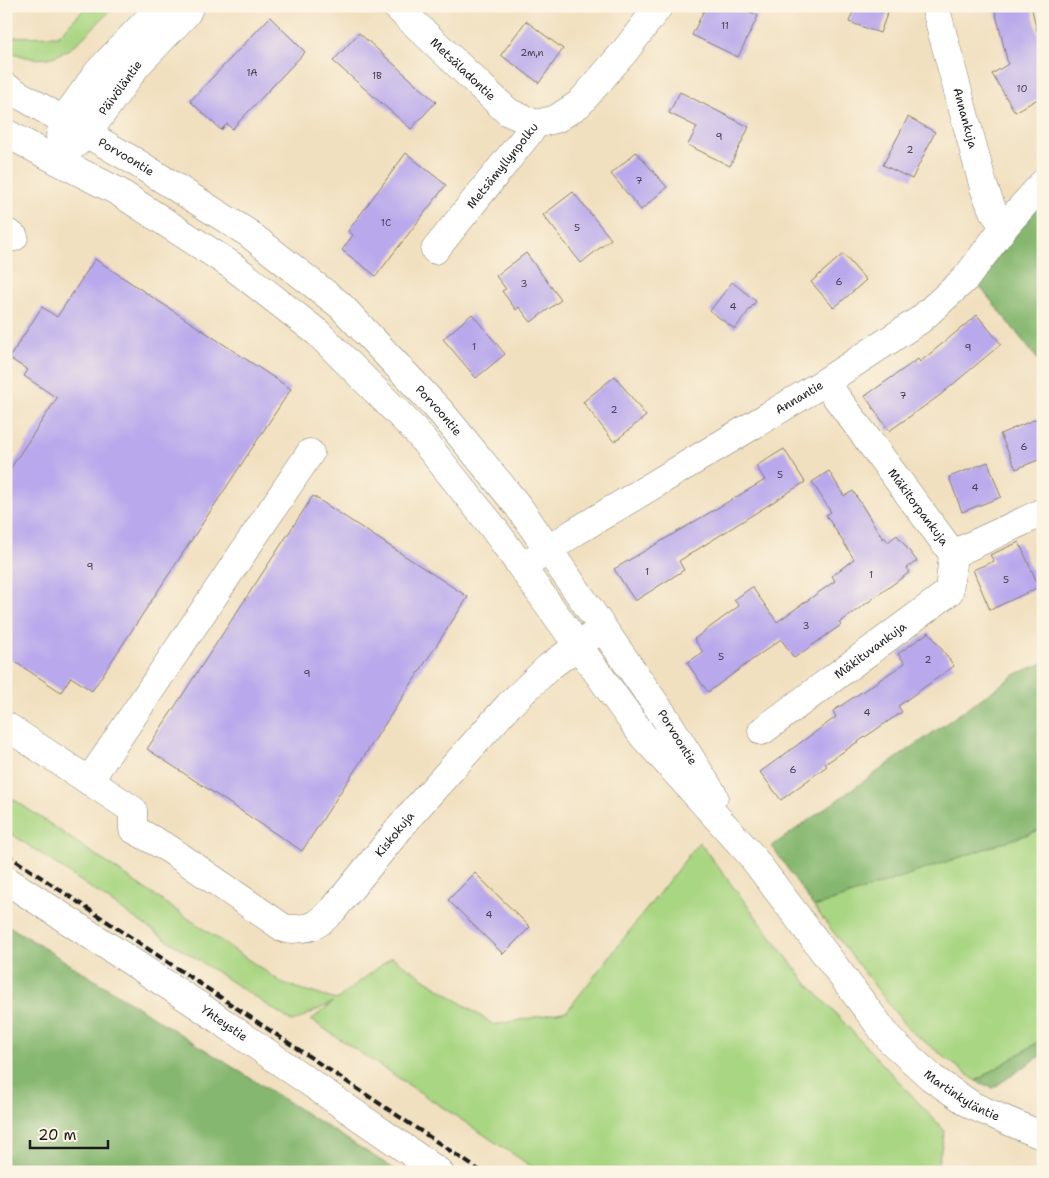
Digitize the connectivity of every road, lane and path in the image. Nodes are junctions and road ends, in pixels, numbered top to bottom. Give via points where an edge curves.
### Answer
1 (161, 6) edge
2 (190, 6) edge
3 (396, 6) edge
4 (659, 6) edge
5 (935, 6) edge
6 (6, 87) edge
7 (64, 119) junction
8 (536, 124) junction
9 (6, 133) edge
10 (87, 134) junction
11 (56, 160) junction
12 (1043, 183) edge
13 (1005, 226) junction
14 (435, 250) dead end
15 (825, 382) junction
16 (310, 453) dead end
17 (1043, 512) edge
18 (548, 549) junction
19 (953, 554) junction
20 (522, 568) junction
21 (603, 628) junction
22 (578, 646) junction
23 (6, 726) edge
24 (762, 731) dead end
25 (89, 781) junction
26 (750, 854) junction
27 (6, 880) edge
28 (891, 1041) joint
29 (1043, 1136) edge
30 (439, 1172) edge

1 - 7 street, Päivöläntie via 104,64
2 - 10 street, Päivöläntie via 137,64
3 - 8 street, Metsäladontie via 508,112
4 - 8 street, Metsämyllynpolku via 578,104 556,120
5 - 13 street, Annankuja via 984,188 993,211
6 - 7 street, Porvoontie
7 - 10 street, Porvoontie
7 - 11 street, Päivöläntie
8 - 14 street, Metsämyllynpolku
9 - 11 street, Porvoontie
10 - 11 street, Päivöläntie
10 - 18 street, Porvoontie via 248,233 340,305 441,412 518,506
11 - 20 street, Porvoontie via 117,191 232,265 318,332 416,432
12 - 13 street, Annantie
13 - 15 street, Annantie via 966,278 920,320
15 - 18 street, Annantie
15 - 19 street, Mäkitorpankuja
16 - 25 street
17 - 19 street, Mäkitorpankuja
18 - 20 street, Annantie
18 - 21 street, Porvoontie
19 - 24 street, Mäkituvankuja via 949,592
20 - 22 street, Porvoontie
21 - 22 street, Kiskokuja
21 - 26 street, Porvoontie via 666,719
22 - 25 street, Kiskokuja via 550,666 509,705 412,813 333,910 307,929 285,929 169,848 133,830 133,810
22 - 26 street, Porvoontie via 643,736
23 - 25 street
26 - 28 street, Porvoontie
27 - 30 street, Yhteystie via 198,1005
28 - 29 street, Martinkyläntie via 932,1078 973,1106

